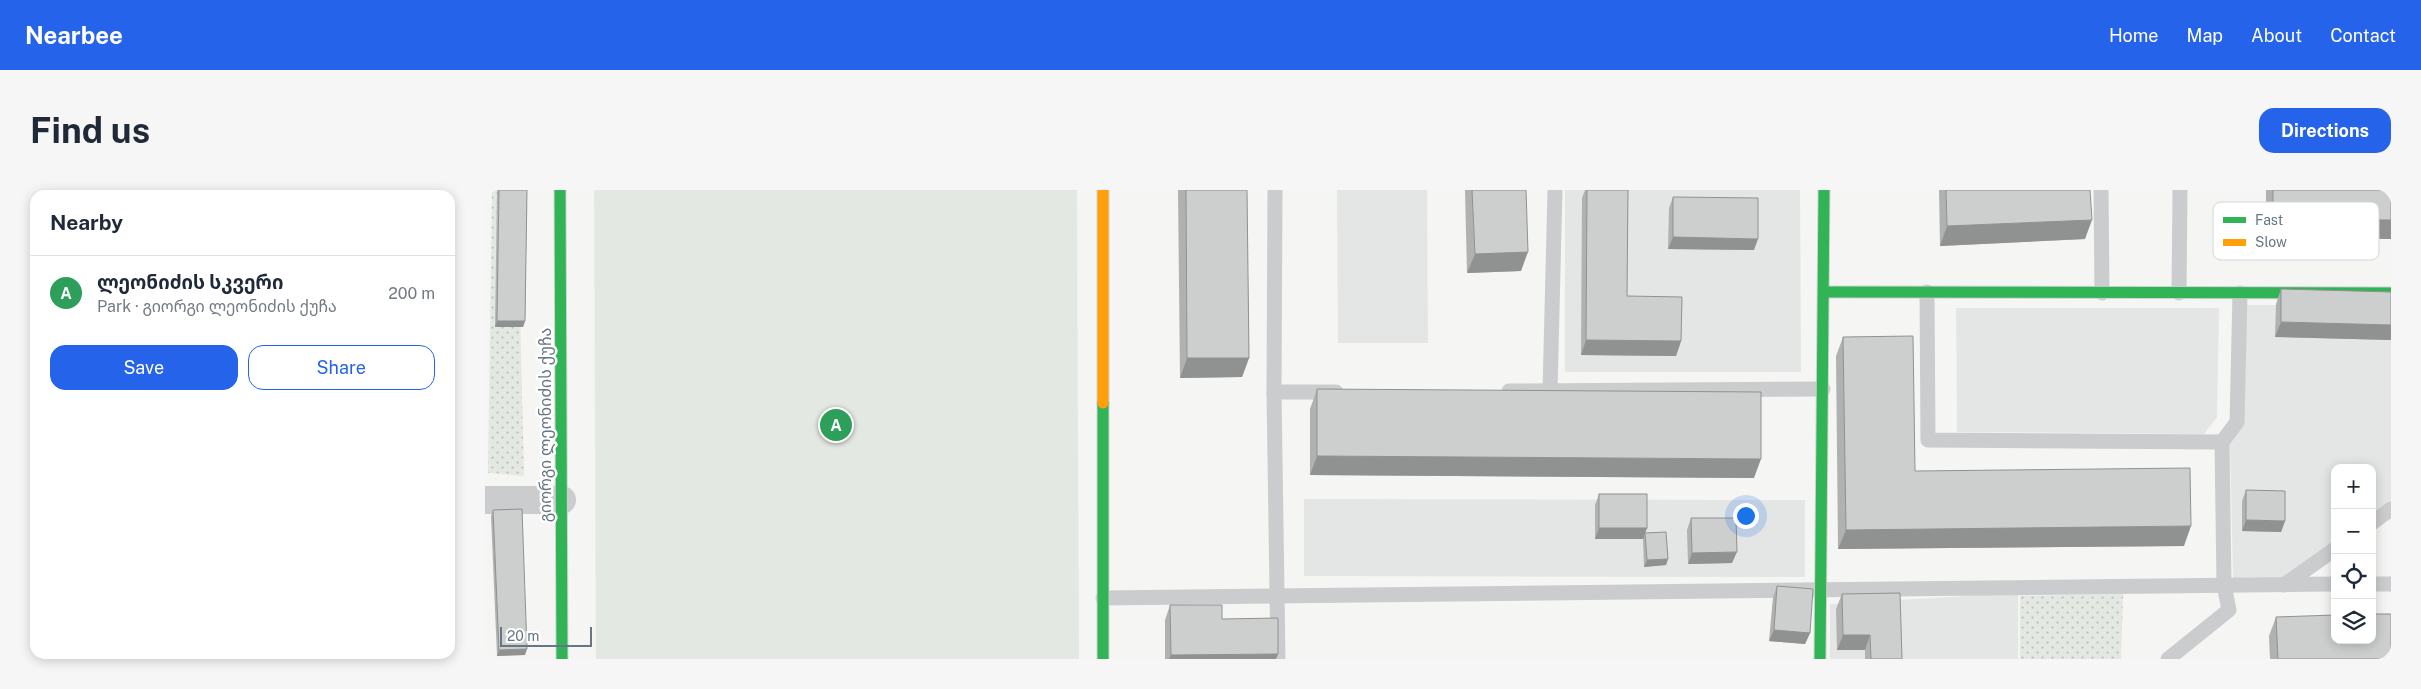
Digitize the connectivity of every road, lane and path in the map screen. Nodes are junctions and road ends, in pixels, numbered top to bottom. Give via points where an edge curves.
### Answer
1 (561, 190) edge
2 (1103, 190) edge
3 (1275, 190) edge
4 (1555, 190) edge
5 (1824, 190) edge
6 (2101, 190) edge
7 (2180, 190) edge
8 (1824, 292) junction
9 (1927, 292) junction
10 (2102, 293) junction
11 (2179, 293) junction
12 (2240, 293) junction
13 (2391, 293) edge
14 (1823, 389) junction
15 (1550, 390) junction
16 (1494, 391) edge
17 (1274, 392) junction
18 (1351, 392) edge
19 (2222, 442) junction
20 (485, 500) edge
21 (561, 500) junction
22 (2391, 509) edge
23 (2376, 519) edge
24 (2331, 552) edge
25 (2331, 584) edge
26 (2376, 584) edge
27 (2391, 584) edge
28 (2224, 585) junction
29 (2284, 585) junction
30 (1821, 590) junction
31 (1278, 596) junction
32 (1103, 598) junction
33 (562, 659) edge
34 (1103, 659) edge
35 (1278, 659) edge
36 (1820, 659) edge
37 (2168, 659) edge

1 - 21 street, გიორგი ლეონიძის ქუჩა
2 - 32 street
3 - 17 lane
4 - 15 lane
5 - 8 street
6 - 10 lane
7 - 11 lane
8 - 9 street
8 - 14 street
9 - 10 street
9 - 19 lane via 1928,440
10 - 11 street
11 - 12 street
12 - 13 street
12 - 19 lane via 2237,422
14 - 15 lane
14 - 30 street
15 - 16 lane
17 - 18 lane
17 - 31 lane
19 - 28 lane
20 - 21 street
21 - 33 street, გიორგი ლეონიძის ქუჩა
22 - 23 lane
24 - 29 lane
25 - 29 lane
26 - 27 lane
28 - 29 lane
28 - 30 lane
28 - 37 lane via 2229,610
30 - 31 lane
30 - 36 street
31 - 32 lane
31 - 35 lane
32 - 34 street

